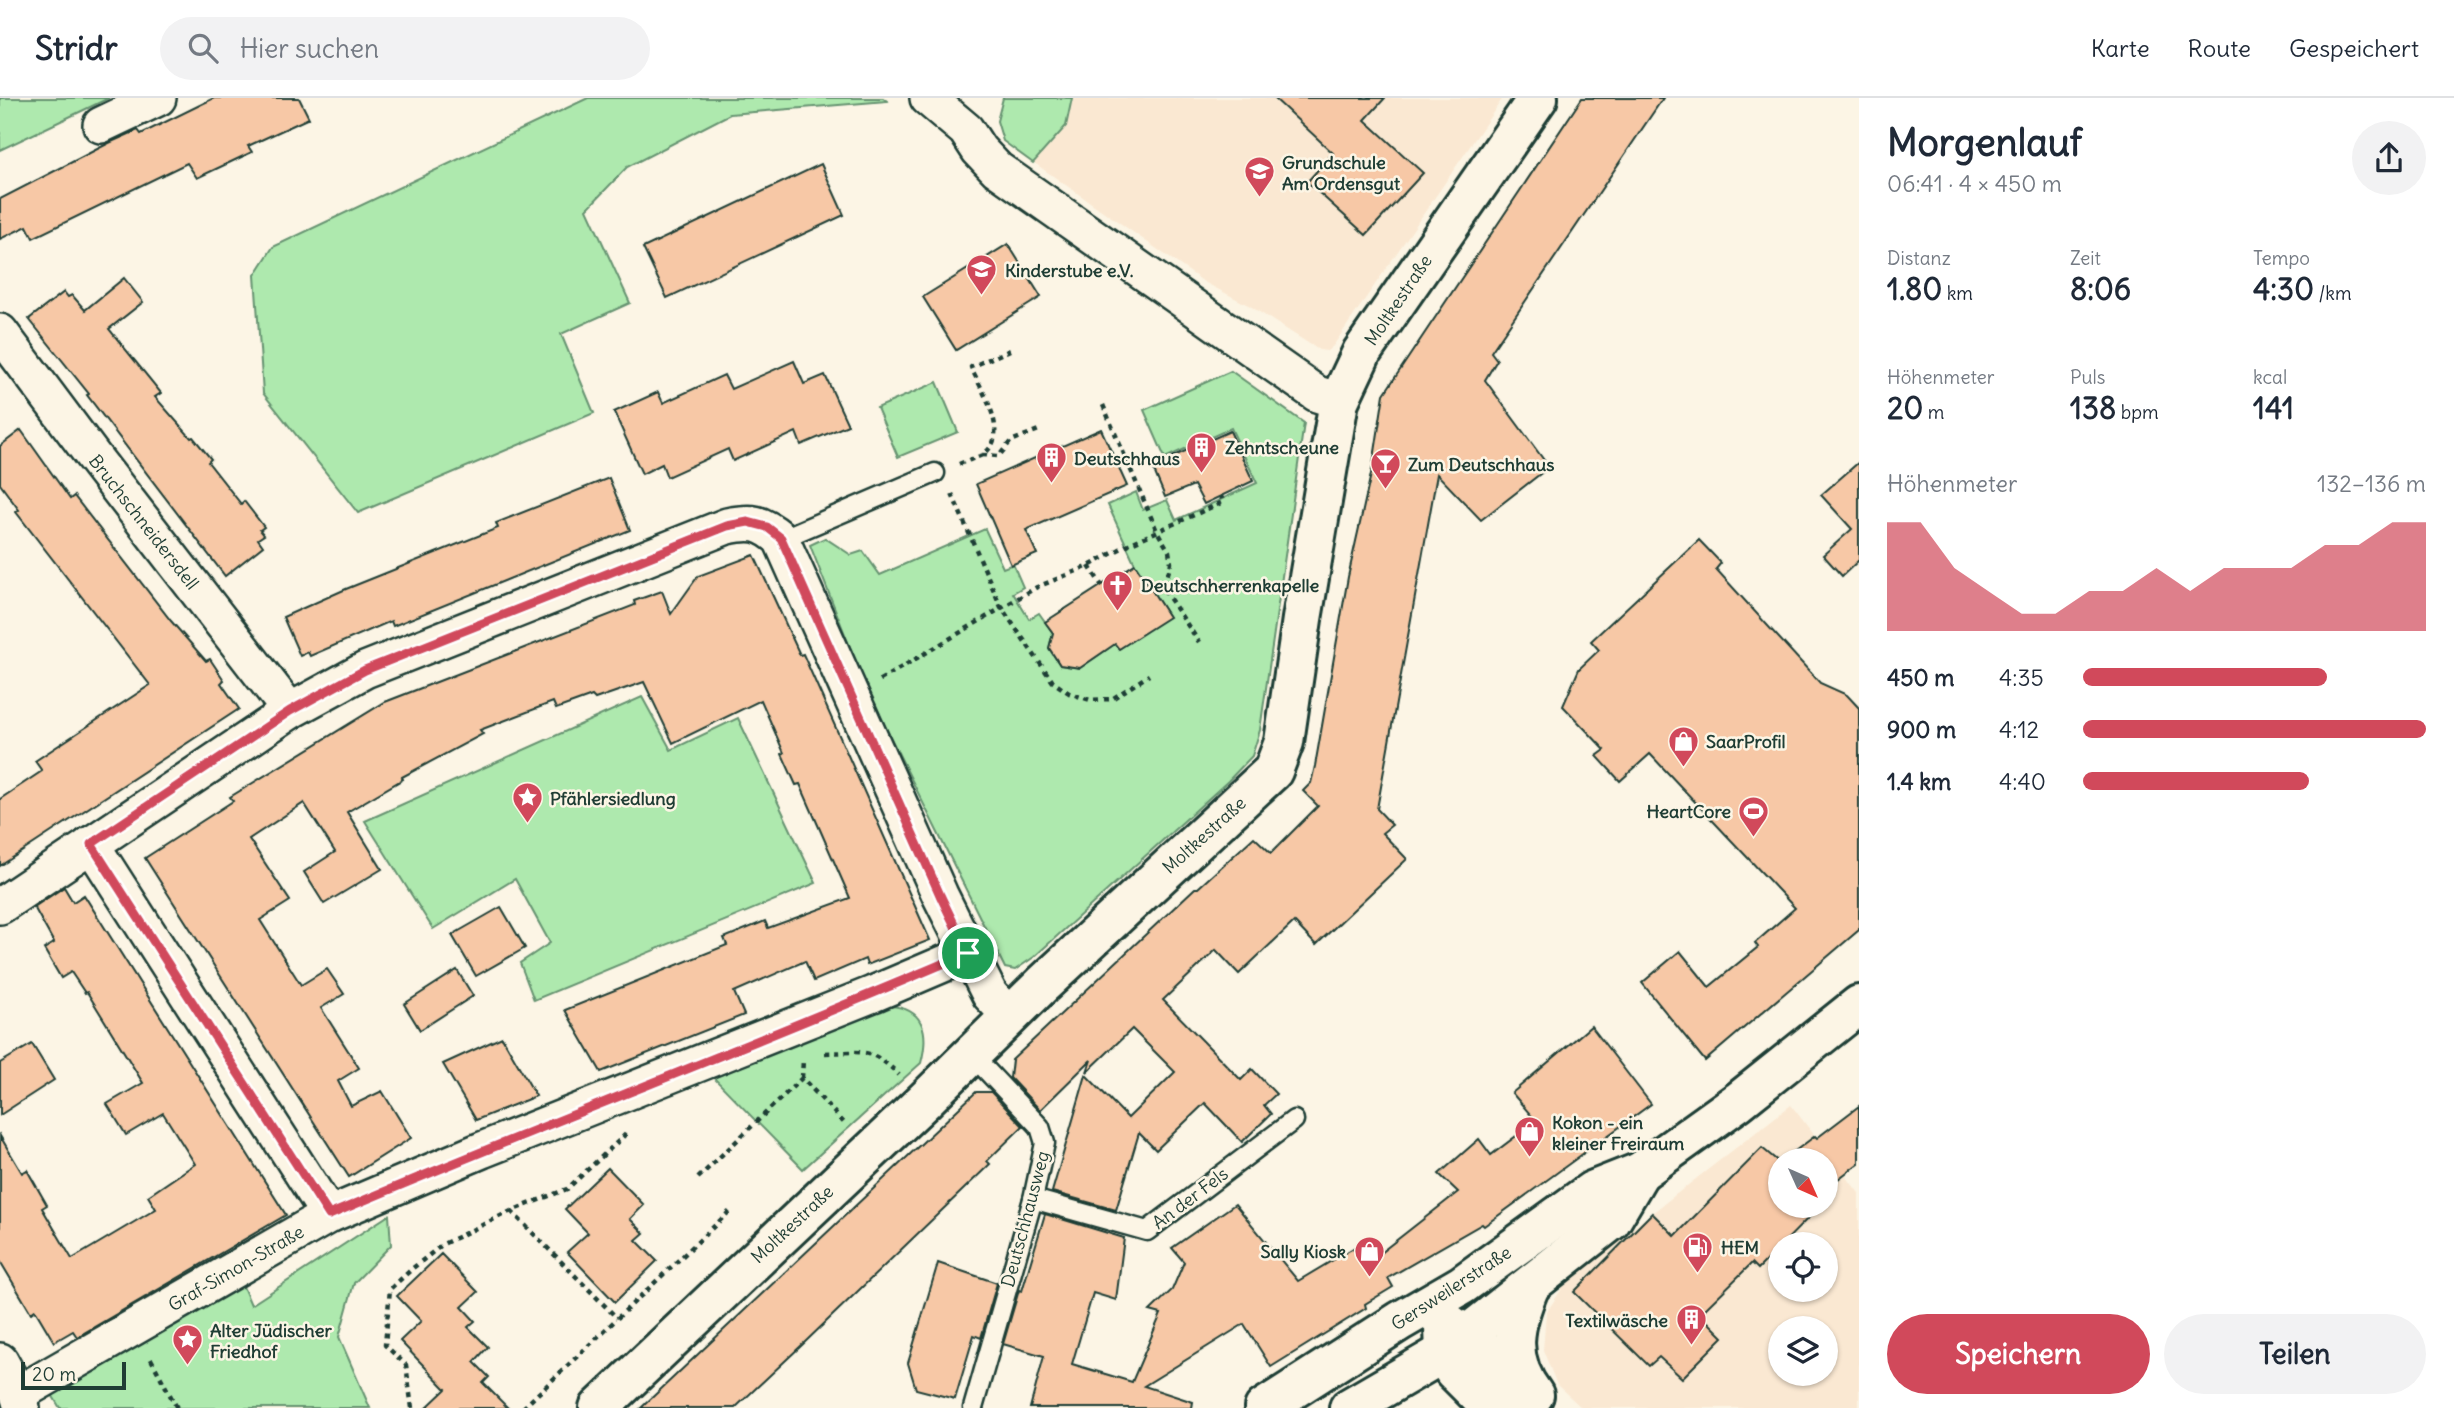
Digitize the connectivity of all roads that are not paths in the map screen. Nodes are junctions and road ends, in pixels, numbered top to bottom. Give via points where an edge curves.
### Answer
1 (158, 98) edge
2 (928, 98) edge
3 (1538, 98) edge
4 (970, 114) edge
5 (101, 125) dead end
6 (0, 332) edge
7 (1339, 401) junction
8 (939, 472) road end
9 (781, 538) junction
10 (290, 711) junction
11 (91, 844) junction
12 (0, 906) edge
13 (968, 953) junction
14 (1859, 1005) edge
15 (1010, 1016) junction
16 (971, 1054) junction
17 (1294, 1120) dead end
18 (1640, 1172) junction
19 (1033, 1199) junction
20 (329, 1215) junction
21 (1462, 1285) junction
22 (1530, 1286) junction
23 (1400, 1321) junction
24 (1452, 1335) junction
25 (0, 1361) edge
26 (20, 1401) edge
27 (599, 1408) edge
28 (974, 1408) edge
29 (1264, 1408) edge
30 (1349, 1408) edge
31 (1491, 1408) edge
32 (1522, 1408) edge
33 (1545, 1408) edge

1 - 5 street
2 - 4 street
3 - 7 street, Moltkestraße via 1362,352
4 - 7 street via 979,150 997,169 1309,389
6 - 10 street, Bruchschneidersdell
7 - 15 street, Moltkestraße via 1284,742 1273,771
8 - 9 lane
9 - 10 street via 767,527 748,522 727,526 365,670
9 - 13 street
10 - 11 street
11 - 12 street
11 - 20 street
13 - 15 street via 990,995
13 - 20 street, Graf-Simon-Straße
14 - 18 street, Gersweilerstraße via 1739,1101
15 - 16 street, Moltkestraße
16 - 19 lane, Deutschhausweg via 1040,1127 1045,1143
16 - 27 street, Moltkestraße
17 - 19 lane, An der Fels via 1147,1231
18 - 21 street, Gersweilerstraße via 1592,1191
18 - 22 street, Gersweilerstraße via 1611,1221
19 - 28 lane, Deutschhausweg
20 - 26 street, Graf-Simon-Straße via 134,1327
21 - 23 street, Gersweilerstraße
21 - 24 street
22 - 24 street, Gersweilerstraße
22 - 33 street via 1514,1340 1523,1381
23 - 24 street
23 - 29 street, Gersweilerstraße
24 - 30 street, Gersweilerstraße
24 - 31 street via 1454,1371
24 - 32 street via 1481,1346
25 - 26 street

